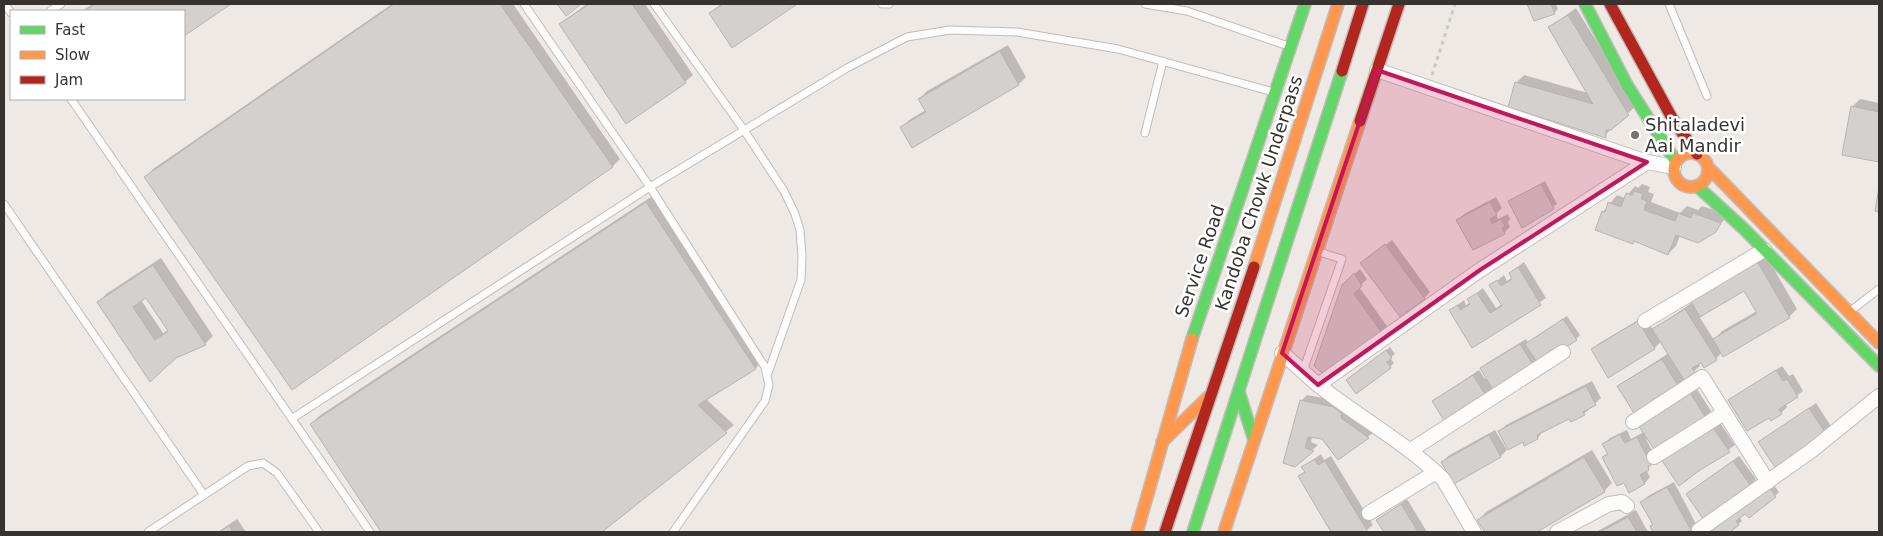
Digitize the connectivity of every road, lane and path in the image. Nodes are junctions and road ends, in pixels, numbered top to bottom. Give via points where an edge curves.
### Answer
1 (524, 4) edge
2 (654, 4) edge
3 (882, 4) edge
4 (889, 4) edge
5 (1145, 4) edge
6 (1305, 4) edge
7 (1338, 4) edge
8 (1363, 4) edge
9 (1399, 4) edge
10 (1455, 4) edge
11 (1585, 4) edge
12 (1610, 4) edge
13 (1669, 4) edge
14 (1291, 47) junction
15 (1163, 61) junction
16 (1377, 70) junction
17 (1428, 88) junction
18 (1275, 93) junction
19 (1707, 96) dead end
20 (72, 100) edge
21 (744, 130) junction
22 (1145, 134) dead end
23 (1697, 154) junction
24 (1647, 162) junction
25 (1675, 164) junction
26 (1708, 167) junction
27 (1697, 186) junction
28 (650, 187) junction
29 (4, 204) edge
30 (1764, 250) junction
31 (1316, 252) junction
32 (1879, 289) edge
33 (1848, 313) junction
34 (1645, 321) dead end
35 (1836, 326) junction
36 (1879, 343) edge
37 (1563, 352) dead end
38 (1282, 353) junction
39 (1879, 366) edge
40 (1303, 371) junction
41 (767, 375) junction
42 (1318, 384) junction
43 (1239, 392) junction
44 (1212, 393) junction
45 (1879, 396) edge
46 (1724, 413) junction
47 (293, 418) junction
48 (1633, 422) dead end
49 (1254, 440) junction
50 (1162, 442) junction
51 (1411, 450) junction
52 (1654, 457) dead end
53 (1436, 472) junction
54 (1768, 482) junction
55 (204, 495) junction
56 (1627, 506) dead end
57 (1369, 513) dead end
58 (1699, 530) dead end
59 (148, 532) edge
60 (319, 532) edge
61 (370, 532) edge
62 (672, 532) edge
63 (1137, 532) edge
64 (1165, 532) edge
65 (1193, 532) edge
66 (1224, 532) edge
67 (1474, 532) edge
68 (1557, 532) edge

1 - 28 lane
2 - 21 lane
3 - 4 lane
5 - 14 lane via 1187,11
6 - 14 main road, Service Road
7 - 44 main road, Kandoba Chowk Underpass
8 - 43 main road
9 - 16 main road
10 - 17 path
11 - 25 main road
12 - 23 main road via 1672,118
13 - 19 lane
14 - 18 main road, Service Road
15 - 18 lane
15 - 21 lane via 1118,49 1017,32 950,30 907,37
15 - 22 lane
16 - 17 street
16 - 31 main road
17 - 24 street
18 - 50 main road, Service Road via 1188,352
20 - 47 lane
21 - 28 lane
21 - 41 lane via 784,191 800,230 801,280
23 - 25 main road via 1685,154
23 - 26 main road
24 - 25 street
24 - 42 street via 1480,270
25 - 27 main road via 1674,173 1680,183
26 - 27 main road via 1706,179
26 - 33 main road
27 - 30 main road via 1729,213
28 - 41 lane via 766,367
28 - 47 lane
29 - 55 lane
30 - 34 street
30 - 35 main road
31 - 38 main road
31 - 40 lane via 1342,259
32 - 33 lane
33 - 35 lane
33 - 36 main road
35 - 39 main road
37 - 51 street
38 - 40 street
38 - 49 main road
40 - 42 street
41 - 62 lane via 769,385 765,401
42 - 51 street
43 - 49 main road
43 - 65 main road
44 - 50 main road
44 - 64 main road, Kandoba Chowk Underpass
45 - 54 street
46 - 48 street via 1702,377
46 - 52 street
46 - 54 street
47 - 61 lane
49 - 66 main road
50 - 63 main road, Service Road
51 - 53 street
53 - 57 street
53 - 67 street
54 - 58 street
55 - 59 lane
55 - 60 lane via 248,466 263,463 277,473
56 - 68 street via 1622,502 1609,504

